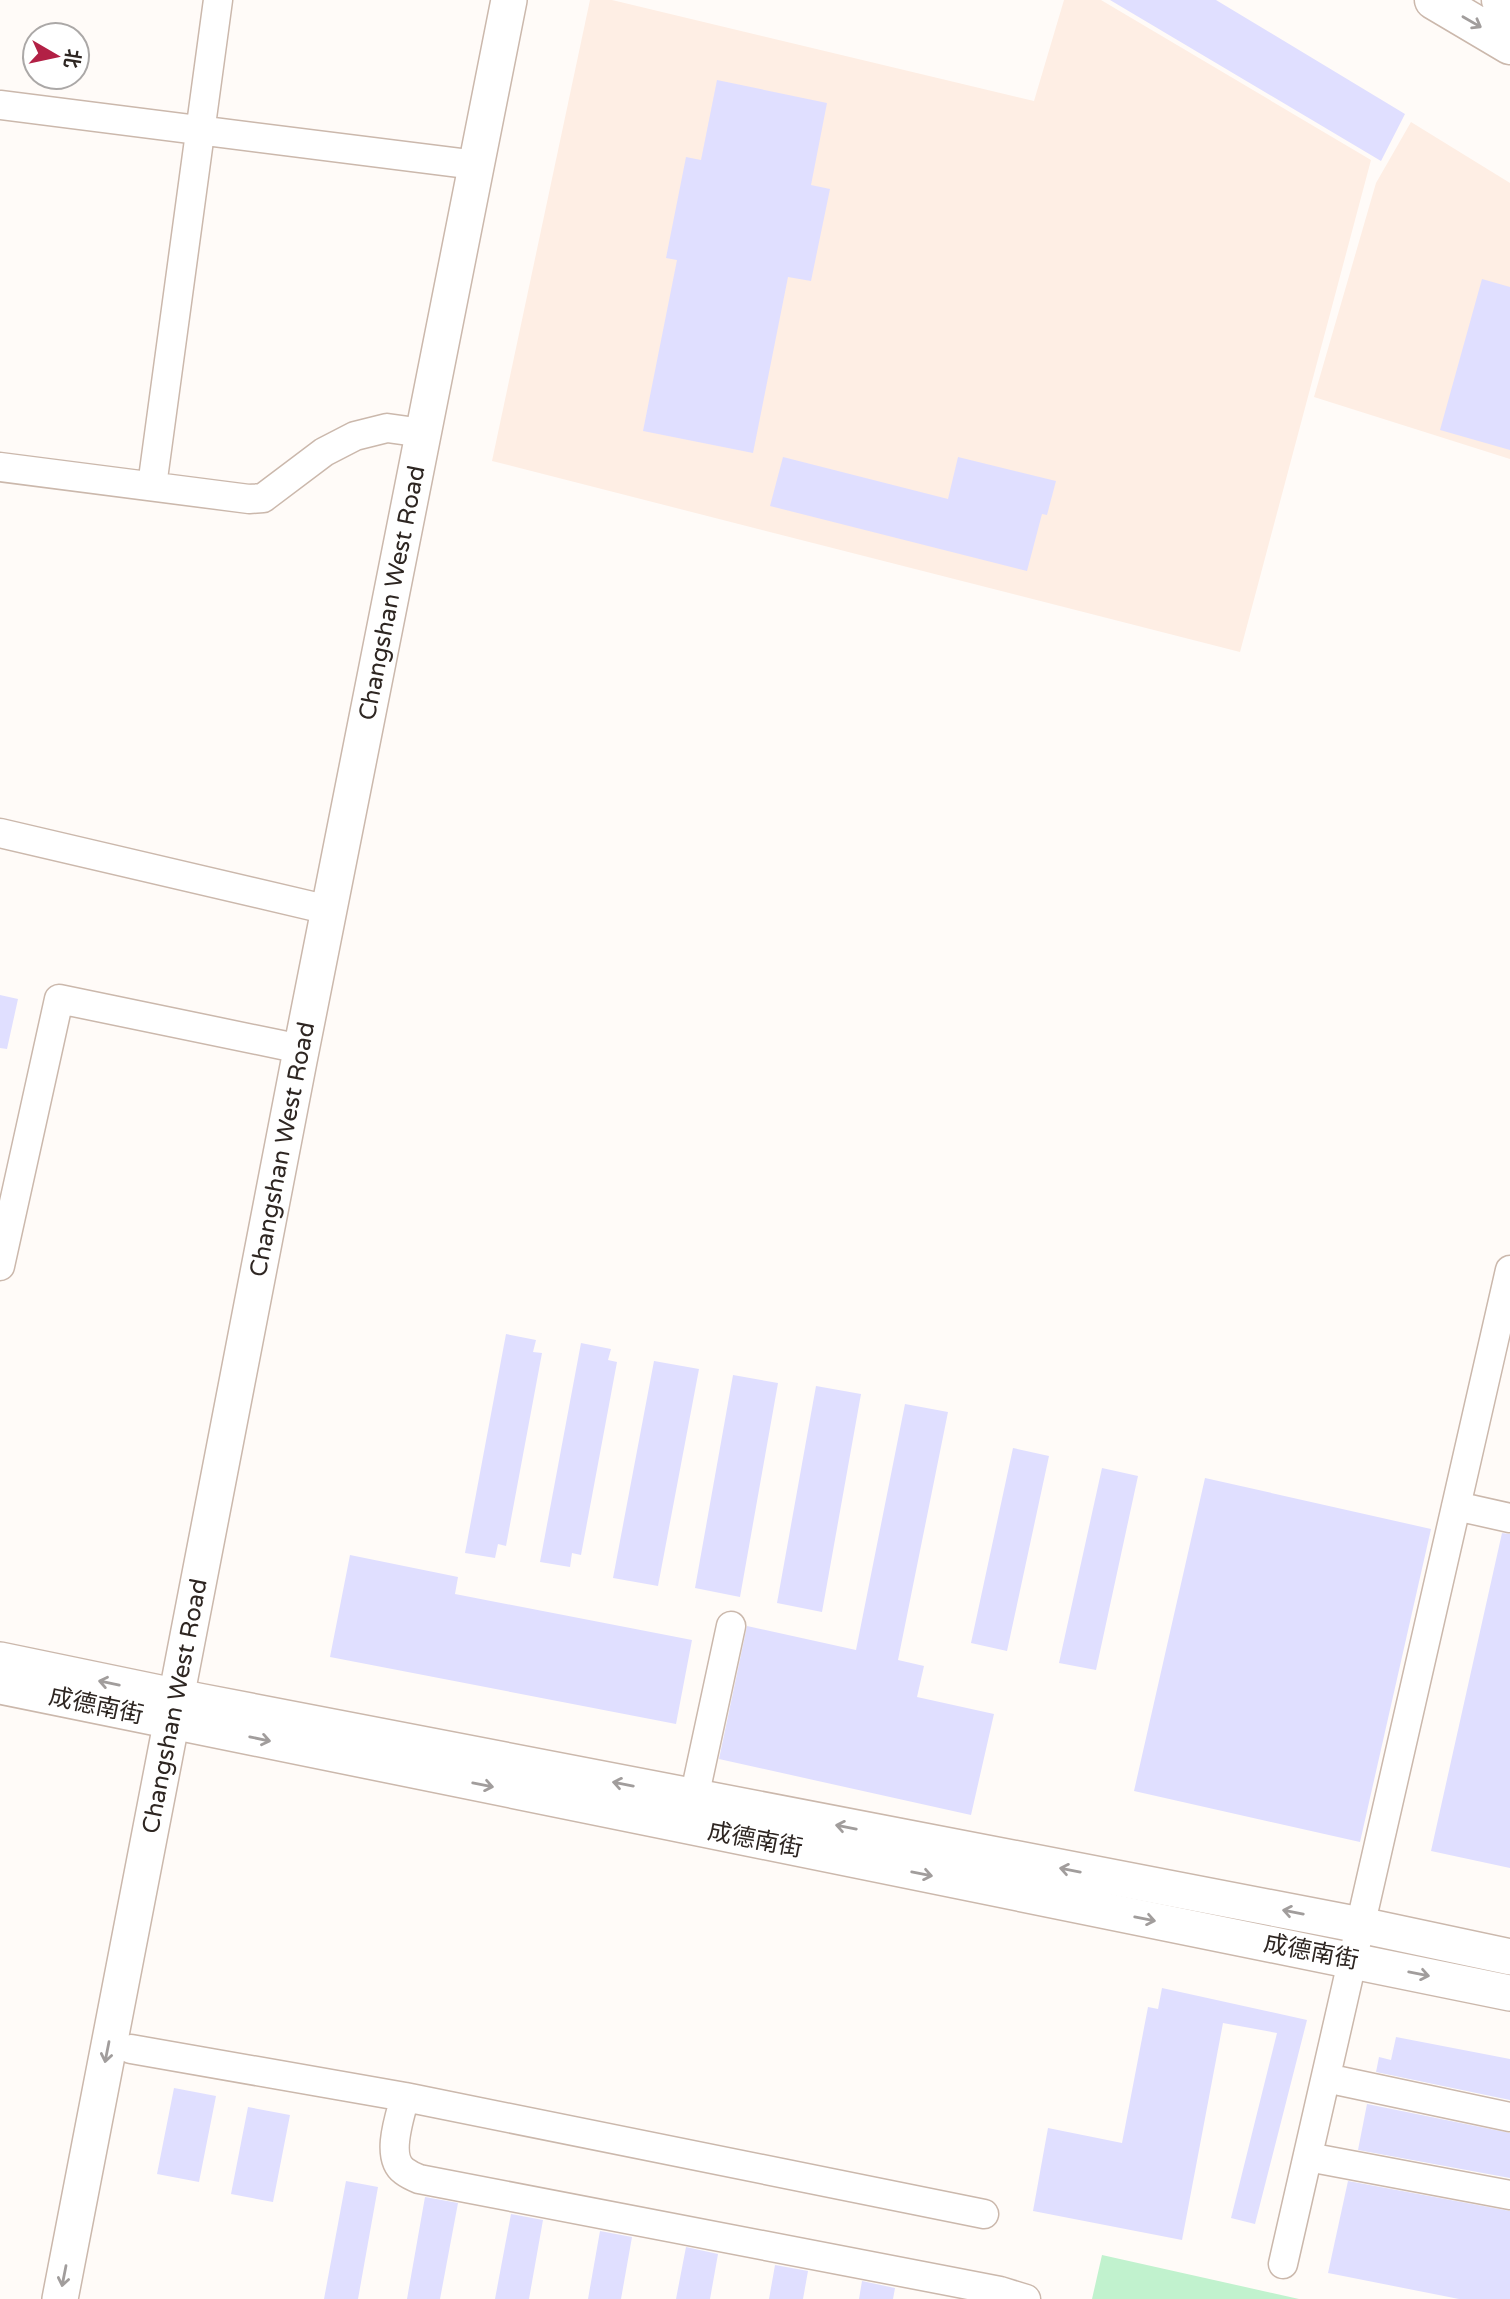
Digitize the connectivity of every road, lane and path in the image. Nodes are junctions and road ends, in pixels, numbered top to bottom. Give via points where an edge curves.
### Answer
1 (218, 0) edge
2 (509, 0) edge
3 (532, 0) edge
4 (1434, 0) edge
5 (1501, 0) edge
6 (1510, 5) edge
7 (1510, 45) edge
8 (0, 105) edge
9 (201, 130) junction
10 (476, 165) junction
11 (423, 433) junction
12 (0, 467) edge
13 (152, 486) junction
14 (0, 833) edge
15 (329, 910) junction
16 (301, 1049) junction
17 (0, 1266) edge
18 (1510, 1270) edge
19 (1499, 1366) edge
20 (1456, 1506) junction
21 (1510, 1518) edge
22 (731, 1626) dead end
23 (0, 1661) edge
24 (0, 1686) edge
25 (185, 1711) junction
26 (694, 1798) junction
27 (1360, 1925) junction
28 (1510, 1956) edge
29 (1352, 1961) junction
30 (1510, 1993) edge
31 (131, 2049) junction
32 (1325, 2078) junction
33 (405, 2097) junction
34 (1510, 2117) edge
35 (1308, 2157) junction
36 (1510, 2194) edge
37 (984, 2214) dead end
38 (1283, 2264) dead end
39 (60, 2299) edge
40 (85, 2299) edge
41 (1026, 2299) edge

1 - 9 street
2 - 10 main road, Changshan West Road
3 - 25 main road, Changshan West Road via 324,1052
4 -> 7 highway
5 - 6 highway
8 - 9 street
9 - 10 street
9 - 13 street
10 - 11 main road, Changshan West Road
11 - 13 street via 387,428 355,436 324,452 263,498
11 - 15 main road, Changshan West Road
12 - 13 street
14 - 15 street
15 - 16 main road, Changshan West Road
16 - 17 street via 59,999
16 - 25 main road, Changshan West Road
18 - 19 street
19 - 20 street
20 - 21 street
20 - 27 street
22 - 26 street
25 -> 23 main road, 成德南街
24 - 25 main road, 成德南街
26 -> 25 main road, 成德南街
25 -> 29 main road, 成德南街
25 - 31 main road, Changshan West Road
25 -> 39 main road, Changshan West Road
27 -> 26 main road, 成德南街
27 - 28 main road, 成德南街
27 - 29 street
29 -> 30 main road, 成德南街
29 - 32 street
31 - 33 street
31 - 40 main road, Changshan West Road
32 - 34 street
32 - 35 street
33 - 37 street
33 - 41 street via 395,2157 402,2170 419,2179
35 - 36 street
35 - 38 street

